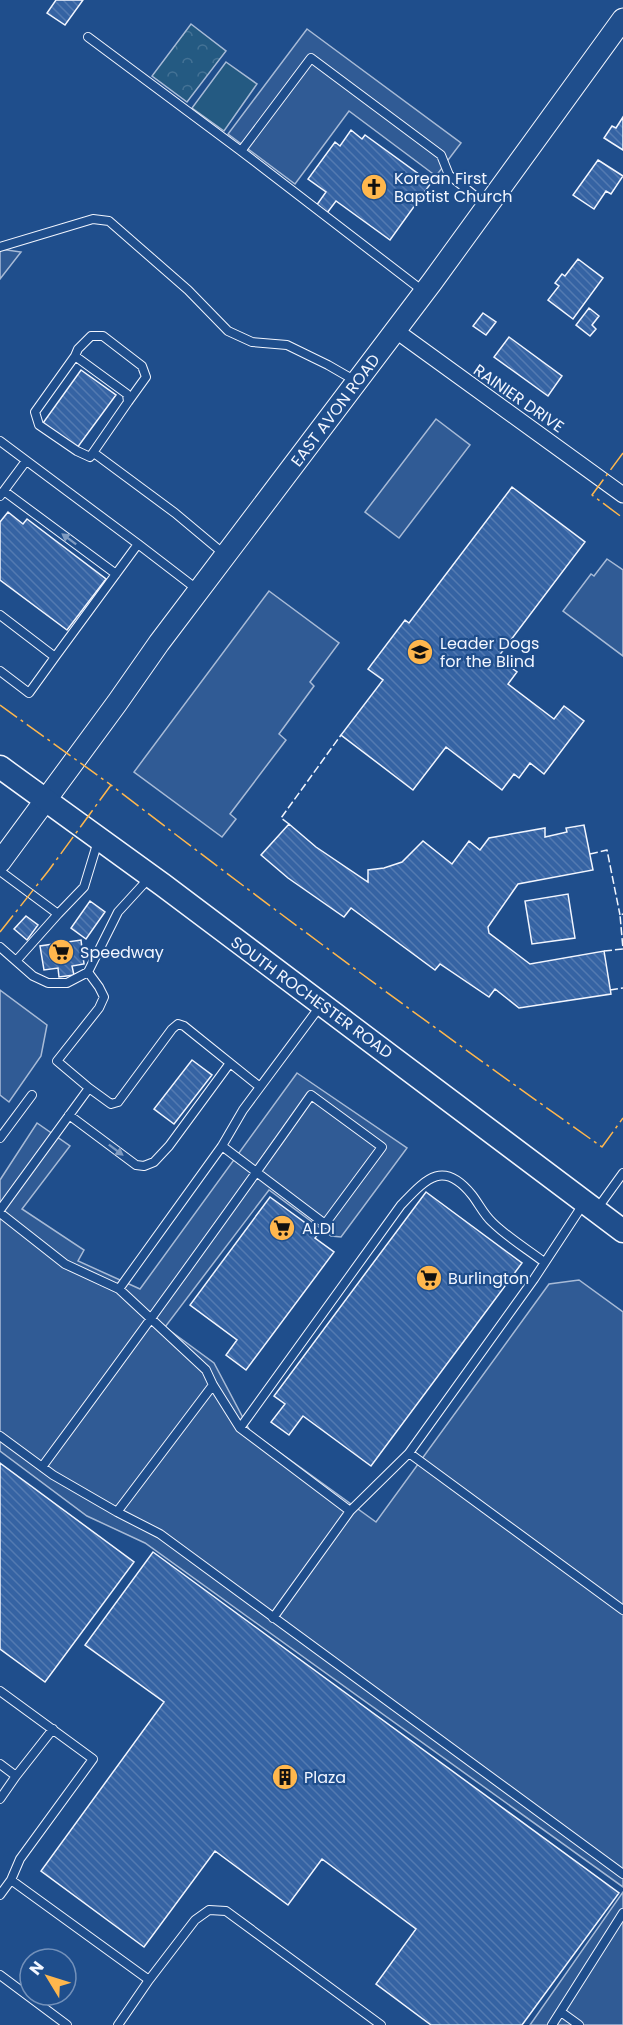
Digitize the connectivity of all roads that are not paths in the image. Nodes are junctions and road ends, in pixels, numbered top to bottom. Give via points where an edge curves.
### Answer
1 (623, 20) edge
2 (88, 37) dead end
3 (241, 151) junction
4 (487, 205) junction
5 (0, 247) edge
6 (424, 292) junction
7 (395, 330) junction
8 (75, 356) junction
9 (356, 382) junction
10 (128, 402) junction
11 (0, 441) edge
12 (94, 453) junction
13 (26, 461) junction
14 (2, 493) edge
15 (623, 495) edge
16 (138, 544) junction
17 (226, 555) junction
18 (116, 574) junction
19 (199, 591) junction
20 (0, 615) edge
21 (55, 657) junction
22 (0, 671) edge
23 (0, 767) edge
24 (46, 800) junction
25 (99, 838) junction
26 (0, 862) edge
27 (0, 871) edge
28 (151, 876) junction
29 (58, 914) junction
30 (0, 947) edge
31 (16, 961) junction
32 (88, 972) junction
33 (322, 1004) junction
34 (230, 1063) junction
35 (260, 1087) junction
36 (89, 1088) junction
37 (32, 1095) dead end
38 (69, 1115) junction
39 (0, 1138) edge
40 (222, 1146) junction
41 (256, 1172) junction
42 (623, 1173) edge
43 (590, 1206) junction
44 (0, 1212) edge
45 (623, 1230) edge
46 (544, 1262) junction
47 (119, 1289) junction
48 (152, 1319) junction
49 (213, 1386) junction
50 (240, 1428) junction
51 (0, 1436) edge
52 (409, 1453) junction
53 (42, 1467) junction
54 (350, 1511) junction
55 (117, 1512) junction
56 (623, 1610) edge
57 (273, 1618) junction
58 (0, 1691) edge
59 (53, 1730) junction
60 (0, 1764) edge
61 (16, 1776) junction
62 (0, 1799) edge
63 (623, 1874) edge
64 (11, 1880) junction
65 (0, 1895) edge
66 (623, 1913) edge
67 (0, 1975) edge
68 (149, 1980) junction
69 (561, 2012) junction
70 (67, 2025) edge
71 (118, 2025) edge
72 (381, 2025) edge
73 (552, 2025) edge
74 (579, 2025) edge

1 - 4 main road, EAST AVON ROAD
2 - 3 lane
3 - 4 lane via 311,58 441,155 449,175
3 - 6 lane
4 - 6 main road, EAST AVON ROAD
5 - 9 lane via 93,219 109,221 228,331 252,342 287,345
6 - 7 main road, EAST AVON ROAD
7 - 9 main road, EAST AVON ROAD
7 - 15 street, RAINIER DRIVE
8 - 10 lane via 127,394
8 - 10 lane via 91,336 103,336 142,366 146,377
8 - 12 lane via 35,412 39,424 76,451 90,457
9 - 17 main road, EAST AVON ROAD
10 - 12 lane
11 - 13 lane
12 - 17 lane
13 - 14 lane
13 - 16 lane
18 -> 14 lane
16 - 18 lane
16 - 19 lane
17 - 19 main road, EAST AVON ROAD
18 - 21 lane
19 - 24 main road, EAST AVON ROAD
20 - 21 lane
21 - 22 lane via 29,693
23 - 24 main road, SOUTH ROCHESTER ROAD
24 - 25 main road, SOUTH ROCHESTER ROAD
24 - 26 main road, EAST AVON ROAD
25 - 28 main road, SOUTH ROCHESTER ROAD
25 - 29 lane via 84,887
27 - 29 lane
28 - 32 lane via 118,912
28 - 33 main road, SOUTH ROCHESTER ROAD
29 - 31 lane
30 - 31 lane
31 - 32 lane via 33,976 48,982 67,983
32 - 36 lane via 104,997 57,1061
33 - 35 lane
33 - 43 main road, SOUTH ROCHESTER ROAD
34 - 35 lane
34 - 36 lane via 178,1024 118,1102 111,1104
38 -> 34 lane via 136,1165 144,1166 169,1146
35 - 40 lane
36 - 38 lane
37 - 39 lane
38 - 44 lane
40 - 41 lane
40 - 47 lane
41 - 41 lane via 325,1224 382,1147 311,1095
41 - 48 lane
42 - 43 lane
43 - 45 main road, SOUTH ROCHESTER ROAD
43 - 46 lane
44 - 47 lane via 65,1264
46 - 50 lane via 491,1221 462,1184 438,1175 429,1179 401,1205
46 - 52 lane
47 - 48 lane
48 - 49 lane via 206,1370
48 - 53 lane
49 - 50 lane
49 - 55 lane
50 - 54 lane
51 - 53 lane
52 - 54 lane
52 - 56 lane
53 - 55 lane
54 - 57 lane
55 - 57 lane via 160,1534
57 - 63 lane
58 - 59 lane
59 - 61 lane
59 - 64 lane via 93,1759 20,1859
60 - 61 lane
61 - 62 lane
64 - 65 lane
64 - 68 lane
66 - 69 lane
67 - 70 lane
68 - 71 lane
68 - 72 lane via 195,1920 209,1910 226,1911
69 - 73 lane
69 - 74 lane

